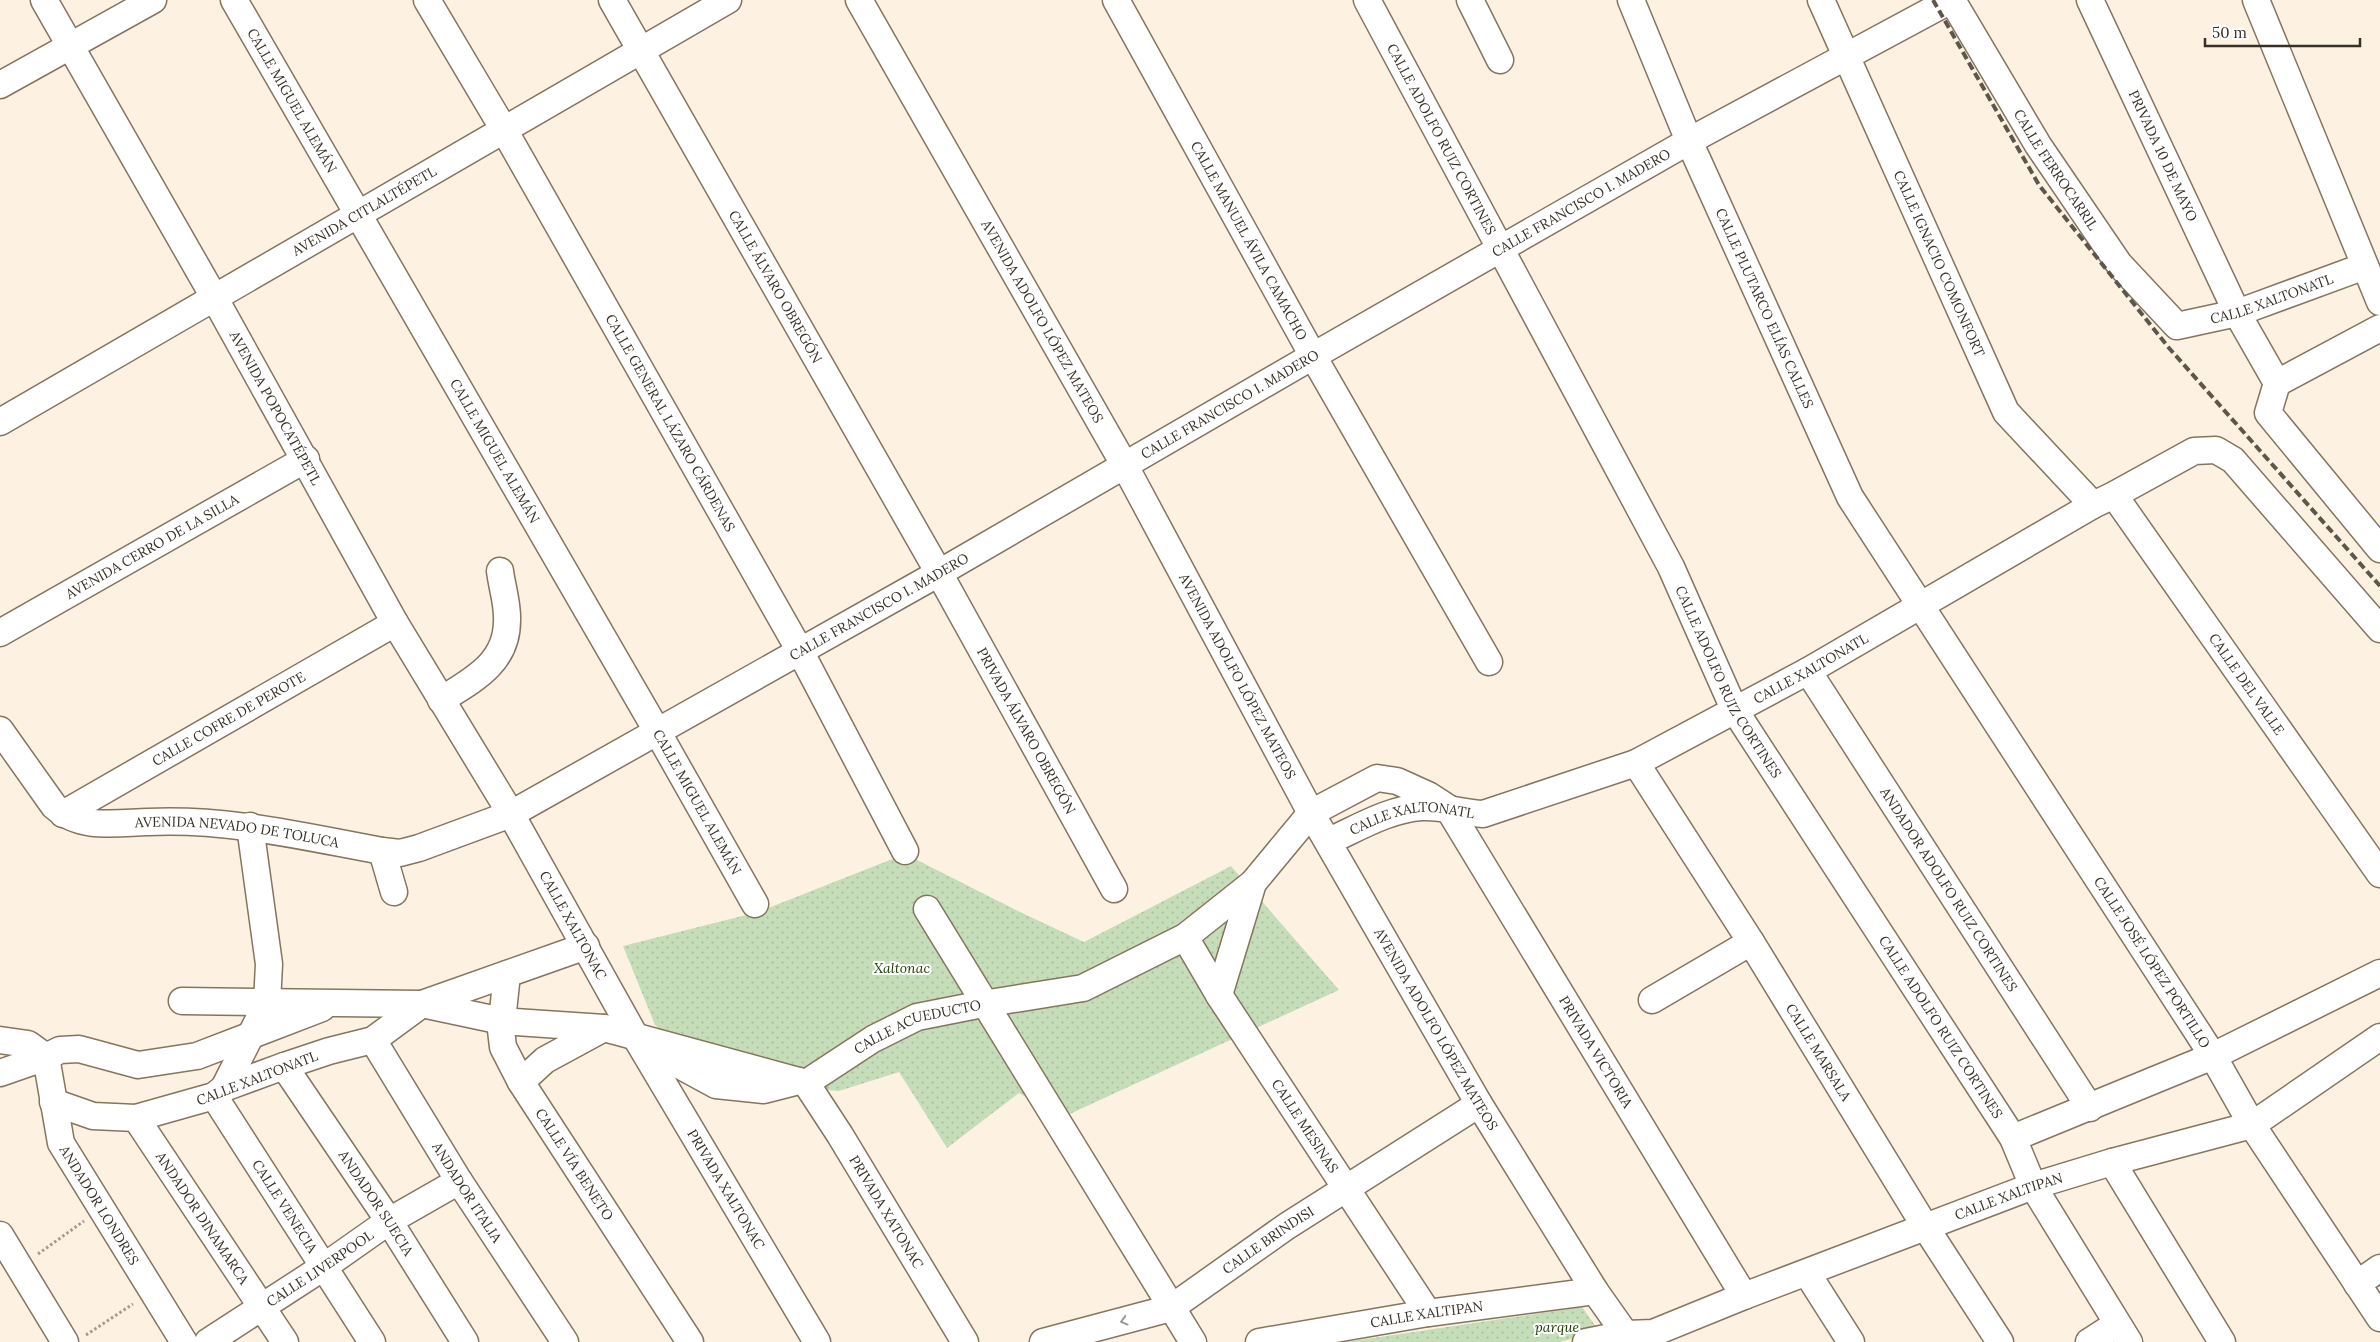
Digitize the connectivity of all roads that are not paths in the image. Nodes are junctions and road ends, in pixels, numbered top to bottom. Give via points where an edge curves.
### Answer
1 (44, 0) edge
2 (153, 0) edge
3 (234, 0) edge
4 (427, 0) edge
5 (612, 0) edge
6 (728, 0) edge
7 (859, 0) edge
8 (1116, 0) edge
9 (1367, 0) edge
10 (1470, 0) edge
11 (1631, 0) edge
12 (1821, 0) edge
13 (1952, 0) edge
14 (2090, 0) edge
15 (2256, 0) edge
16 (70, 46) junction
17 (640, 50) junction
18 (1846, 57) junction
19 (1500, 60) dead end
20 (0, 85) edge
21 (503, 128) junction
22 (1690, 141) junction
23 (357, 214) junction
24 (1499, 249) junction
25 (2365, 266) junction
26 (214, 297) junction
27 (2380, 302) edge
28 (2236, 313) junction
29 (2177, 326) joint
30 (2380, 328) edge
31 (1313, 356) junction
32 (2277, 383) junction
33 (0, 422) edge
34 (306, 459) junction
35 (1125, 466) junction
36 (2103, 500) junction
37 (2380, 549) edge
38 (500, 571) dead end
39 (939, 574) junction
40 (1920, 607) junction
41 (396, 623) junction
42 (2380, 629) edge
43 (0, 634) edge
44 (800, 651) junction
45 (1489, 662) dead end
46 (1808, 671) junction
47 (441, 700) junction
48 (1734, 709) junction
49 (0, 730) edge
50 (657, 731) junction
51 (1636, 763) junction
52 (1448, 808) junction
53 (1311, 813) junction
54 (62, 814) junction
55 (511, 814) junction
56 (250, 826) junction
57 (1328, 841) junction
58 (382, 851) junction
59 (905, 851) dead end
60 (2380, 874) edge
61 (1253, 883) junction
62 (1114, 889) dead end
63 (394, 892) dead end
64 (755, 904) dead end
65 (927, 909) dead end
66 (1185, 937) junction
67 (1751, 942) junction
68 (586, 946) junction
69 (2380, 973) edge
70 (507, 974) junction
71 (1219, 995) junction
72 (1652, 1000) dead end
73 (182, 1001) dead end
74 (267, 1003) junction
75 (334, 1003) junction
76 (422, 1004) junction
77 (983, 1004) junction
78 (502, 1021) junction
79 (604, 1028) junction
80 (2380, 1037) edge
81 (248, 1038) junction
82 (645, 1039) junction
83 (0, 1040) edge
84 (373, 1040) junction
85 (2213, 1056) junction
86 (46, 1057) junction
87 (284, 1066) junction
88 (0, 1073) edge
89 (521, 1082) junction
90 (803, 1082) junction
91 (219, 1092) junction
92 (53, 1102) junction
93 (1478, 1104) junction
94 (2090, 1108) junction
95 (136, 1118) junction
96 (2252, 1125) junction
97 (2012, 1138) junction
98 (2112, 1162) junction
99 (459, 1182) junction
100 (2033, 1186) junction
101 (1347, 1188) junction
102 (389, 1221) junction
103 (1926, 1228) junction
104 (0, 1235) edge
105 (325, 1266) junction
106 (2380, 1268) edge
107 (1807, 1273) junction
108 (2357, 1284) junction
109 (1595, 1291) junction
110 (1744, 1296) junction
111 (263, 1307) junction
112 (1171, 1308) junction
113 (1428, 1313) junction
114 (2380, 1318) edge
115 (2123, 1333) edge
116 (1628, 1338) edge
117 (74, 1340) edge
118 (184, 1342) edge
119 (208, 1342) edge
120 (285, 1342) edge
121 (372, 1342) edge
122 (465, 1342) edge
123 (565, 1342) edge
124 (690, 1342) edge
125 (817, 1342) edge
126 (965, 1342) edge
127 (1043, 1342) edge
128 (1193, 1342) edge
129 (1259, 1342) edge
130 (1586, 1342) edge
131 (1851, 1342) edge
132 (2000, 1342) edge
133 (2089, 1342) edge
134 (2222, 1342) edge

1 - 16 street, AVENIDA POPOCATÉPETL
2 - 16 street
3 - 23 street, CALLE MIGUEL ALEMÁN
4 - 21 street, CALLE GENERAL LÁZARO CÁRDENAS
5 - 17 street, CALLE ÁLVARO OBREGÓN
6 - 17 street, AVENIDA CITLALTÉPETL
7 - 35 street, AVENIDA ADOLFO LÓPEZ MATEOS
8 - 31 street, CALLE MANUEL ÁVILA CAMACHO
9 - 24 street, CALLE ADOLFO RUIZ CORTINES
10 - 19 street
11 - 22 street, CALLE PLUTARCO ELÍAS CALLES
12 - 18 street, CALLE IGNACIO COMONFORT
13 - 18 street, CALLE FRANCISCO I. MADERO
13 - 29 street, CALLE FERROCARRIL via 2038,145 2119,264
14 - 28 street, PRIVADA 10 DE MAYO
15 - 25 street
16 - 20 street
16 - 26 street, AVENIDA POPOCATÉPETL
17 - 21 street, AVENIDA CITLALTÉPETL
17 - 39 street, CALLE ÁLVARO OBREGÓN
18 - 22 street, CALLE FRANCISCO I. MADERO
18 - 36 street, CALLE IGNACIO COMONFORT via 2006,412
21 - 23 street, AVENIDA CITLALTÉPETL
21 - 44 street, CALLE GENERAL LÁZARO CÁRDENAS
22 - 24 street, CALLE FRANCISCO I. MADERO
22 - 40 street, CALLE PLUTARCO ELÍAS CALLES via 1850,497
23 - 26 street, AVENIDA CITLALTÉPETL
23 - 50 street, CALLE MIGUEL ALEMÁN
24 - 31 street, CALLE FRANCISCO I. MADERO
24 - 48 street, CALLE ADOLFO RUIZ CORTINES via 1671,567
25 - 27 street
25 - 28 street, CALLE XALTONATL
26 - 33 street, AVENIDA CITLALTÉPETL
26 - 34 street, AVENIDA POPOCATÉPETL
28 - 29 street, CALLE XALTONATL
28 - 32 street, PRIVADA 10 DE MAYO
30 - 32 street
31 - 35 street, CALLE FRANCISCO I. MADERO
31 - 45 street, CALLE MANUEL ÁVILA CAMACHO
32 - 37 street via 2268,413
34 - 41 street, AVENIDA POPOCATÉPETL
34 - 43 street, AVENIDA CERRO DE LA SILLA
35 - 39 street, CALLE FRANCISCO I. MADERO
35 - 53 street, AVENIDA ADOLFO LÓPEZ MATEOS
36 - 40 street, CALLE XALTONATL
36 - 42 street, CALLE XALTONATL via 2194,451 2216,450 2233,460
36 - 60 street, CALLE DEL VALLE
38 - 47 street via 507,621 504,644 494,662
39 - 44 street, CALLE FRANCISCO I. MADERO
39 - 62 street, PRIVADA ÁLVARO OBREGÓN
40 - 46 street, CALLE XALTONATL
40 - 85 street, CALLE JOSÉ LÓPEZ PORTILLO
41 - 47 street, AVENIDA POPOCATÉPETL
41 - 54 street, CALLE COFRE DE PEROTE
44 - 50 street, CALLE FRANCISCO I. MADERO
44 - 59 street, CALLE GENERAL LÁZARO CÁRDENAS
46 - 48 street, CALLE XALTONATL
46 - 94 street, ANDADOR ADOLFO RUIZ CORTINES
47 - 55 street, AVENIDA POPOCATÉPETL
48 - 51 street, CALLE XALTONATL
48 - 97 street, CALLE ADOLFO RUIZ CORTINES
49 - 54 street, AVENIDA NEVADO DE TOLUCA
50 - 55 street, CALLE FRANCISCO I. MADERO
50 - 64 street, CALLE MIGUEL ALEMÁN
51 - 52 street, CALLE XALTONATL via 1483,814
51 - 67 street, CALLE MARSALA
52 - 53 street via 1397,781 1377,778
52 - 57 street, CALLE XALTONATL via 1421,807 1391,813
52 - 110 street, PRIVADA VICTORIA
53 - 57 street, AVENIDA ADOLFO LÓPEZ MATEOS
53 - 61 street
54 - 56 street, AVENIDA NEVADO DE TOLUCA via 84,823 185,820
55 - 58 street, AVENIDA NEVADO DE TOLUCA via 419,848 400,853
55 - 68 street, CALLE XALTONAC
56 - 58 street, AVENIDA NEVADO DE TOLUCA
56 - 74 street via 269,964
57 - 93 street, AVENIDA ADOLFO LÓPEZ MATEOS
58 - 63 street
61 - 66 street
61 - 71 street
65 - 77 street
66 - 71 street, CALLE MESINAS
66 - 77 street via 1084,988
67 - 72 street
67 - 103 street, CALLE MARSALA
68 - 70 street, CALLE XALTONATL
68 - 82 street, CALLE XALTONAC
69 - 85 street
70 - 76 street, CALLE XALTONATL
70 - 78 street, CALLE VÍA BENETO
71 - 101 street, CALLE MESINAS
73 - 74 street, CALLE XALTONATL
74 - 75 street, CALLE XALTONATL
74 - 81 street
75 - 76 street, CALLE XALTONATL
75 - 81 street, CALLE XALTONATL
76 - 78 street, CALLE XALTONATL
76 - 84 street, CALLE XALTONATL
77 - 90 street, CALLE ACUEDUCTO via 917,1017 873,1039
77 - 112 street, CALLE ACUEDUCTO
78 - 79 street
78 - 89 street, CALLE VÍA BENETO via 502,1047
79 - 82 street
79 - 89 street via 545,1060
80 - 96 street, CALLE XALTIPAN
81 - 86 street, CALLE XALTONATL via 197,1056 138,1065 79,1049 60,1050
81 - 91 street
82 - 90 street
82 - 125 street, PRIVADA XALTONAC
83 - 86 street via 28,1044
84 - 87 street, CALLE XALTONATL
84 - 99 street, ANDADOR ITALIA
85 - 94 street
85 - 96 street, CALLE JOSÉ LÓPEZ PORTILLO
86 - 88 street, CALLE XALTONATL
86 - 92 street, ANDADOR LONDRES
87 - 91 street, CALLE XALTONATL
87 - 102 street, ANDADOR SUECIA
89 - 124 street, CALLE VÍA BENETO
90 - 126 street, PRIVADA XATONAC via 840,1135
91 - 95 street, CALLE XALTONATL
91 - 105 street, CALLE VENECIA
92 - 95 street, CALLE XALTONATL via 94,1116
92 - 118 street, ANDADOR LONDRES via 61,1143
93 - 101 street, CALLE BRINDISI
93 - 109 street, AVENIDA ADOLFO LÓPEZ MATEOS
94 - 97 street
95 - 111 street, ANDADOR DINAMARCA
96 - 98 street, CALLE XALTIPAN
96 - 108 street, CALLE JOSÉ LÓPEZ PORTILLO
97 - 100 street, CALLE ADOLFO RUIZ CORTINES
98 - 100 street, CALLE XALTIPAN
98 - 134 street
99 - 102 street, CALLE LIVERPOOL
99 - 123 street, ANDADOR ITALIA
100 - 103 street, CALLE XALTIPAN
100 - 115 street, CALLE ADOLFO RUIZ CORTINES
101 - 112 street, CALLE BRINDISI
101 - 113 street, CALLE MESINAS
102 - 105 street, CALLE LIVERPOOL
102 - 122 street, ANDADOR SUECIA
103 - 107 street, CALLE XALTIPAN
103 - 132 street, CALLE MARSALA
104 - 117 street via 19,1267
105 - 111 street, CALLE LIVERPOOL
105 - 121 street, CALLE VENECIA
106 - 108 street
107 - 110 street, CALLE XALTIPAN
107 - 131 street
108 - 114 street, CALLE JOSÉ LÓPEZ PORTILLO
109 - 113 street, CALLE XALTIPAN
109 - 116 street, AVENIDA ADOLFO LÓPEZ MATEOS
110 - 116 street, CALLE XALTIPAN via 1653,1333
111 - 119 street, CALLE LIVERPOOL
111 - 120 street, ANDADOR DINAMARCA
112 -> 127 street, CALLE BRINDISI
112 - 128 street, CALLE ACUEDUCTO
113 - 129 street, CALLE XALTIPAN
115 - 133 street
116 - 130 street, CALLE XALTIPAN

